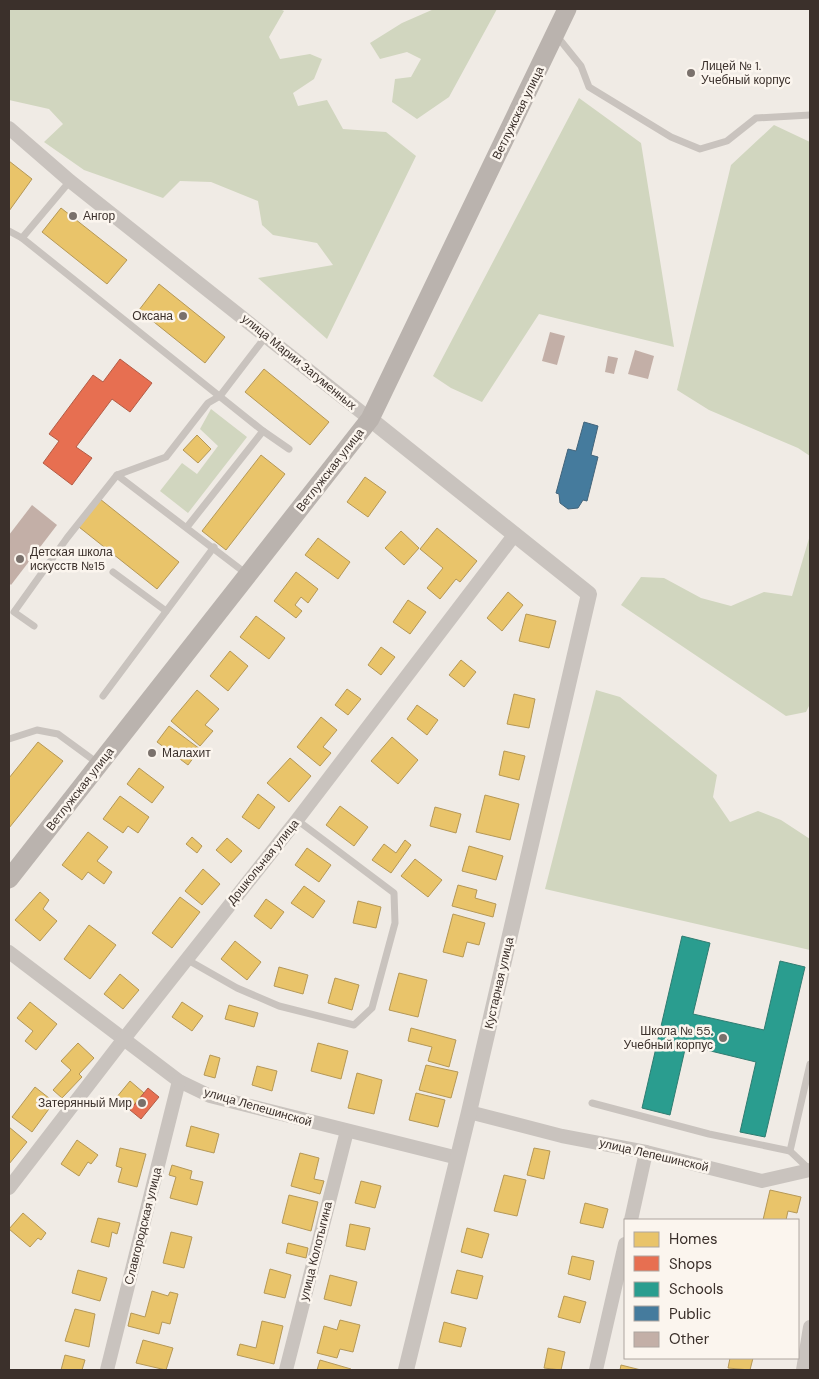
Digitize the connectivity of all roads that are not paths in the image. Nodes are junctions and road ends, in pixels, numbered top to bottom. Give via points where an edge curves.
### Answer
1 (564, 10) edge
2 (556, 35) junction
3 (810, 115) edge
4 (9, 128) edge
5 (70, 181) junction
6 (9, 231) edge
7 (22, 238) junction
8 (267, 336) junction
9 (220, 396) junction
10 (370, 419) junction
11 (263, 431) junction
12 (289, 449) dead end
13 (117, 475) junction
14 (188, 527) junction
15 (515, 534) junction
16 (214, 548) junction
17 (113, 572) dead end
18 (248, 575) junction
19 (589, 594) joint
20 (166, 611) junction
21 (11, 612) edge
22 (34, 626) dead end
23 (103, 696) dead end
24 (9, 738) edge
25 (99, 764) junction
26 (297, 820) junction
27 (9, 879) edge
28 (9, 952) edge
29 (186, 959) junction
30 (123, 1040) junction
31 (810, 1064) edge
32 (179, 1081) junction
33 (592, 1103) dead end
34 (469, 1112) junction
35 (347, 1131) junction
36 (790, 1151) junction
37 (646, 1152) junction
38 (458, 1158) junction
39 (810, 1170) edge
40 (9, 1188) edge
41 (631, 1219) edge
42 (624, 1248) edge
43 (810, 1327) edge
44 (107, 1370) edge
45 (286, 1370) edge
46 (406, 1370) edge
47 (596, 1370) edge
48 (803, 1370) edge

1 - 2 main road, Ветлужская улица
2 - 3 lane via 581,66 589,87 671,137 700,149 727,141 756,118
2 - 10 main road, Ветлужская улица
4 - 5 street, улица Марии Загуменных
5 - 7 lane
5 - 8 street, улица Марии Загуменных
6 - 7 lane
7 - 9 lane
8 - 9 lane
8 - 10 street, улица Марии Загуменных
9 - 11 lane
9 - 13 lane via 208,403 166,457
10 - 15 street, улица Марии Загуменных
10 - 18 main road, Ветлужская улица
11 - 12 lane
11 - 14 lane
13 - 14 lane
13 - 21 lane
14 - 16 lane
15 - 19 street, улица Марии Загуменных
15 - 26 street, Дошкольная улица
16 - 18 lane
16 - 20 lane
17 - 20 lane
18 - 25 main road, Ветлужская улица
19 - 34 street, Кустарная улица
20 - 23 lane
21 - 22 lane
24 - 25 lane via 37,730 58,734
25 - 27 main road, Ветлужская улица
26 - 29 street, Дошкольная улица
26 - 29 lane via 394,893 394,923 372,1008 354,1026 288,1008 237,988
28 - 30 street, улица Лепешинской
29 - 30 street, Дошкольная улица
30 - 32 street, улица Лепешинской
30 - 40 street, Дошкольная улица
31 - 36 lane
32 - 35 street, улица Лепешинской via 210,1096
32 - 44 street, Славгородская улица
33 - 36 lane via 709,1134
34 - 37 street, улица Лепешинской via 562,1136
34 - 38 street, Кустарная улица
35 - 38 street, улица Лепешинской
35 - 45 street, улица Колотыгина
36 - 39 lane
37 - 39 street, улица Лепешинской via 762,1181
37 - 41 street
38 - 46 street, Кустарная улица
42 - 47 street
43 - 48 street

